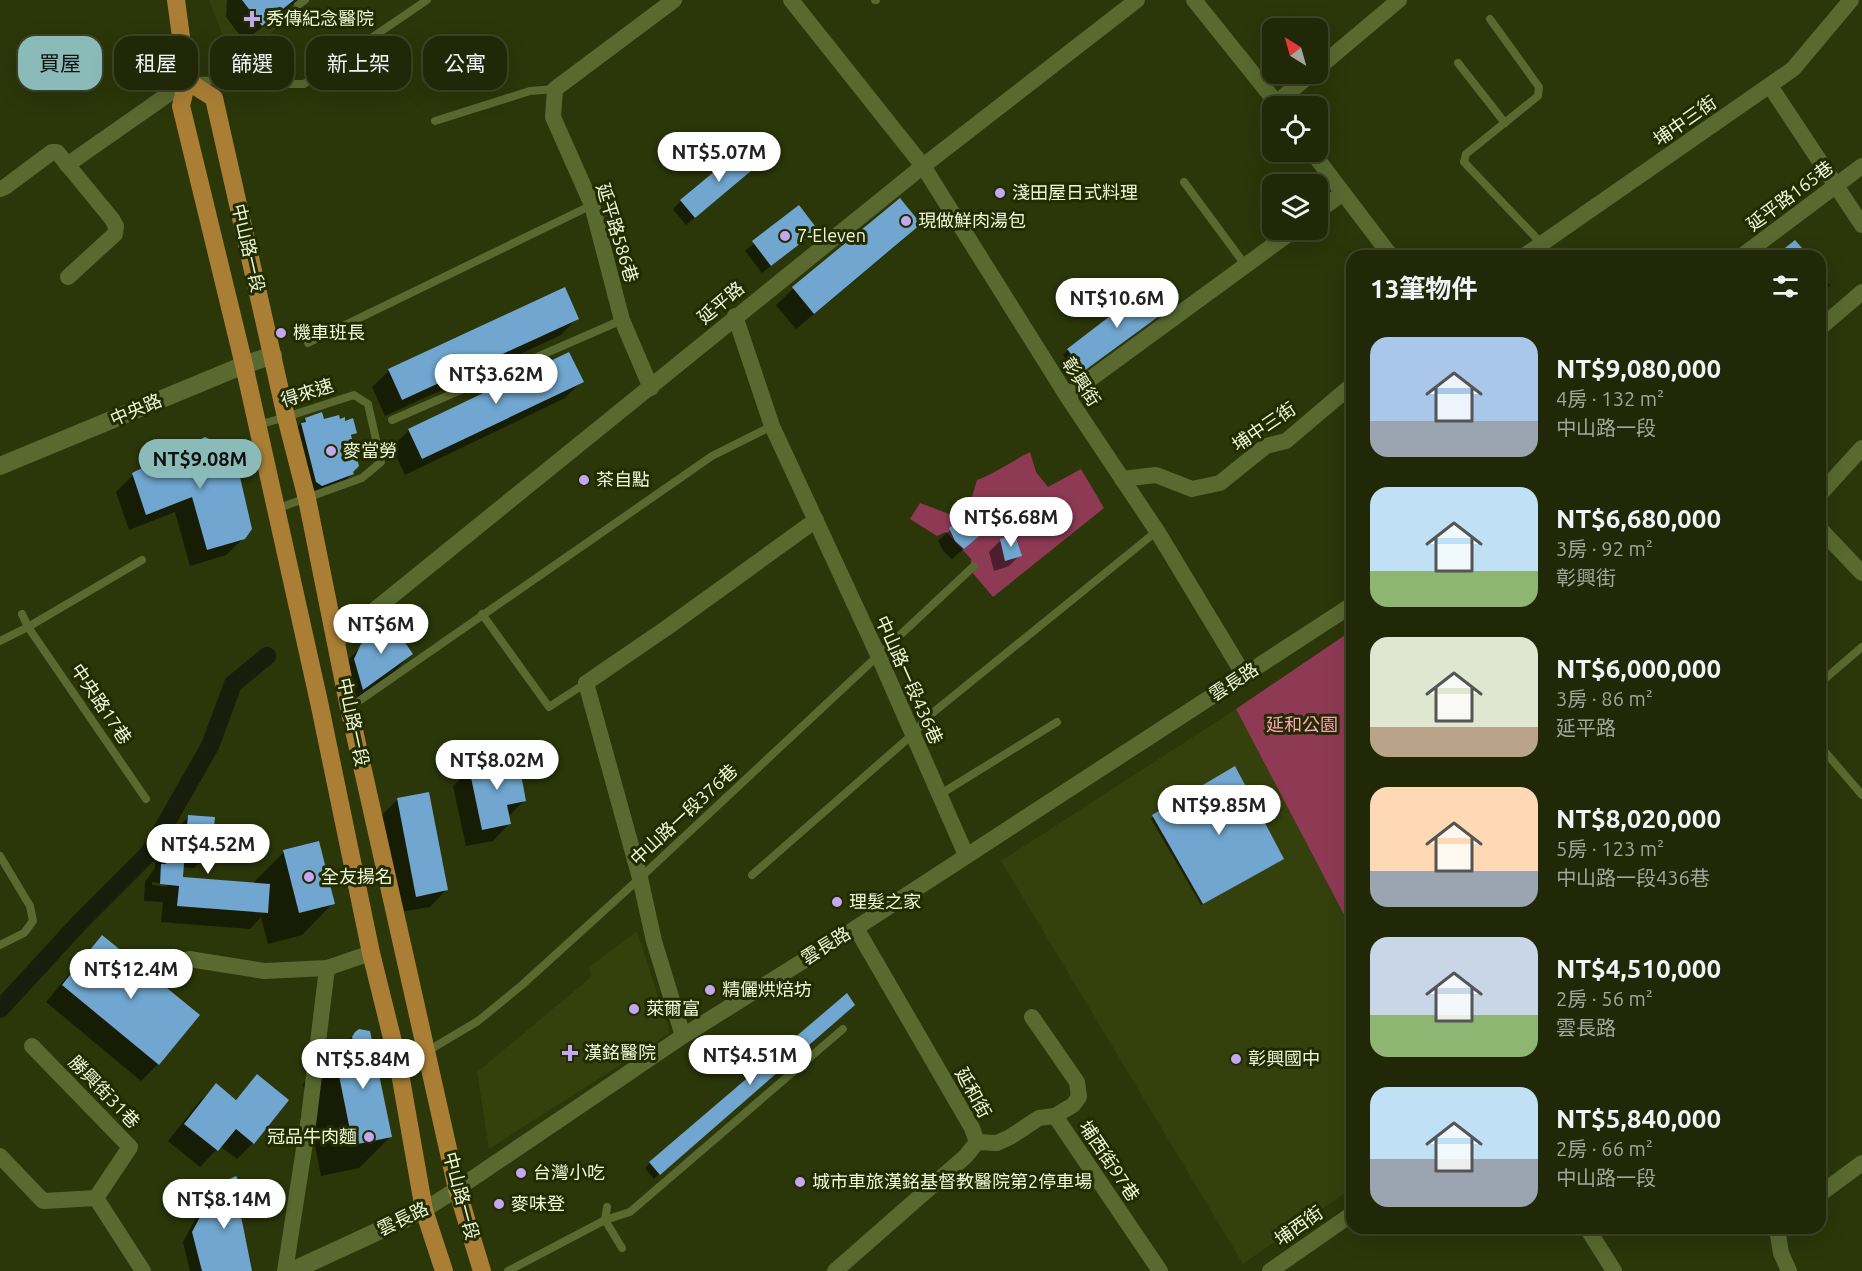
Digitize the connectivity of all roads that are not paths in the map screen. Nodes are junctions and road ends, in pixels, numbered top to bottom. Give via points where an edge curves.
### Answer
1 (176, 0) edge
2 (427, 0) edge
3 (674, 0) edge
4 (791, 0) edge
5 (1137, 0) edge
6 (1194, 0) edge
7 (1399, 0) edge
8 (1851, 0) edge
9 (1490, 19) dead end
10 (181, 36) edge
11 (1328, 60) edge
12 (1458, 63) dead end
13 (198, 81) edge
14 (1300, 84) edge
15 (1770, 86) junction
16 (198, 88) edge
17 (555, 89) junction
18 (174, 90) edge
19 (185, 90) edge
20 (1271, 96) edge
21 (1288, 96) edge
22 (435, 121) dead end
23 (1505, 123) junction
24 (1319, 162) edge
25 (67, 165) junction
26 (923, 166) junction
27 (1862, 166) edge
28 (1184, 182) dead end
29 (1837, 186) junction
30 (0, 189) edge
31 (1342, 193) junction
32 (1328, 204) edge
33 (592, 206) junction
34 (1862, 225) edge
35 (1281, 240) edge
36 (1386, 250) edge
37 (1548, 250) edge
38 (1750, 250) edge
39 (1246, 266) junction
40 (68, 277) dead end
41 (1862, 292) edge
42 (735, 316) junction
43 (622, 320) junction
44 (1826, 323) edge
45 (308, 343) dead end
46 (273, 355) junction
47 (244, 364) junction
48 (651, 388) junction
49 (1346, 390) edge
50 (1067, 396) junction
51 (286, 417) junction
52 (392, 420) dead end
53 (257, 425) junction
54 (772, 426) junction
55 (1862, 448) edge
56 (0, 466) edge
57 (1122, 478) junction
58 (1826, 487) edge
59 (307, 499) junction
60 (276, 510) junction
61 (816, 520) junction
62 (1156, 531) junction
63 (1826, 535) edge
64 (142, 560) dead end
65 (974, 566) dead end
66 (1862, 573) edge
67 (1346, 609) edge
68 (22, 614) dead end
69 (482, 614) junction
70 (28, 627) junction
71 (0, 641) edge
72 (335, 642) junction
73 (1862, 647) edge
74 (879, 657) junction
75 (1244, 675) junction
76 (1826, 678) edge
77 (586, 683) junction
78 (349, 708) junction
79 (1057, 722) dead end
80 (912, 735) junction
81 (1826, 753) edge
82 (939, 795) junction
83 (1862, 795) edge
84 (146, 799) dead end
85 (966, 855) junction
86 (0, 856) edge
87 (752, 874) dead end
88 (640, 879) junction
89 (855, 928) junction
90 (0, 945) edge
91 (371, 953) junction
92 (189, 959) dead end
93 (327, 968) junction
94 (1032, 1017) dead end
95 (843, 1029) dead end
96 (683, 1036) junction
97 (32, 1046) dead end
98 (426, 1052) junction
99 (398, 1062) junction
100 (1055, 1116) junction
101 (977, 1142) junction
102 (0, 1156) edge
103 (1862, 1163) edge
104 (457, 1190) junction
105 (1826, 1190) edge
106 (96, 1198) junction
107 (607, 1207) dead end
108 (424, 1210) junction
109 (1346, 1218) edge
110 (606, 1220) junction
111 (1591, 1234) edge
112 (1778, 1234) edge
113 (622, 1248) dead end
114 (143, 1271) edge
115 (285, 1271) edge
116 (292, 1271) edge
117 (444, 1271) edge
118 (482, 1271) edge
119 (508, 1271) edge
120 (835, 1271) edge
121 (1160, 1271) edge
122 (1270, 1271) edge
123 (1614, 1271) edge
124 (1789, 1271) edge

1 - 10 main road, 中山路一段
2 - 13 lane via 304,84
3 - 17 street
4 - 26 street, 彰興街
5 - 26 street, 延平路
6 - 20 street
7 - 11 street
8 - 15 street, 埔中三街 via 1793,69
9 - 23 lane via 1539,87 1538,96
12 - 23 lane
14 - 21 street
15 - 29 street
15 - 37 street, 埔中三街
16 - 46 main road, 中山路一段 via 214,98
17 - 22 lane via 530,91
17 - 33 street, 延平路586巷 via 553,117
18 - 25 street
19 - 47 main road, 中山路一段 via 181,106
23 - 37 lane via 1466,154 1464,162
24 - 31 street
25 - 30 street via 57,152 52,152
25 - 40 street via 116,226 115,234
26 - 42 street, 延平路
26 - 50 street, 彰興街
27 - 29 street, 延平路165巷
28 - 39 lane
29 - 34 street
29 - 38 street, 延平路165巷
31 - 32 street
31 - 36 street
33 - 43 street, 延平路586巷
33 - 45 lane
35 - 39 street
39 - 50 street
41 - 44 street
42 - 48 street, 延平路
42 - 54 street, 中山路一段436巷
43 - 48 street, 延平路586巷
43 - 52 lane
46 - 47 street, 中央路
46 - 51 main road, 中山路一段
47 - 53 main road, 中山路一段
47 - 56 street, 中央路
48 - 72 street, 延平路
49 - 57 street, 埔中三街 via 1286,441 1266,446 1220,483 1192,489 1156,475
50 - 57 street, 彰興街
51 - 53 lane, 得來速
51 - 59 main road, 中山路一段
51 - 59 lane, 得來速 via 354,395 368,404 381,462 362,477
53 - 60 main road, 中山路一段
54 - 61 street, 中山路一段436巷
54 - 69 lane via 712,456
55 - 58 street
57 - 62 street, 彰興街
59 - 60 lane, 得來速
59 - 72 main road, 中山路一段
60 - 91 main road, 中山路一段
61 - 74 street, 中山路一段436巷
61 - 77 street
62 - 75 street, 彰興街
62 - 80 lane via 930,715
63 - 66 street
64 - 70 lane
65 - 74 lane, 中山路一段376巷
67 - 75 street, 雲長路
68 - 70 lane, 中央路17巷
69 - 77 lane via 549,707
69 - 78 lane
70 - 71 lane
70 - 84 lane, 中央路17巷
72 - 78 main road, 中山路一段
73 - 76 lane
74 - 80 street, 中山路一段436巷
74 - 88 lane, 中山路一段376巷
75 - 85 street, 雲長路
77 - 88 street
78 - 98 main road, 中山路一段
79 - 82 lane
80 - 82 street, 中山路一段436巷
80 - 87 lane
81 - 83 lane
82 - 85 street, 中山路一段436巷
85 - 89 street, 雲長路
86 - 90 lane via 30,906 33,921 24,933
88 - 96 street
88 - 98 lane, 中山路一段376巷 via 478,1021
89 - 96 street, 雲長路
89 - 101 street, 延和街
91 - 93 street
91 - 99 main road, 中山路一段
92 - 93 street via 264,971
93 - 115 street
94 - 100 street, 埔西街97巷 via 1077,1082 1079,1097
95 - 110 lane via 630,1212
96 - 104 street, 雲長路
97 - 106 street, 勝興街31巷 via 130,1147
98 - 99 lane, 中山路一段376巷
98 - 104 main road, 中山路一段
99 - 108 main road, 中山路一段
100 - 101 street via 1039,1118 997,1143
100 - 121 street, 埔西街97巷
101 - 120 street, 延和街
102 - 106 street via 43,1201
103 - 105 street
104 - 108 street, 雲長路
104 - 118 main road, 中山路一段
106 - 114 street
107 - 110 lane
108 - 116 street, 雲長路
108 - 117 main road, 中山路一段
109 - 122 street, 埔西街
110 - 113 lane
110 - 119 lane
111 - 123 street
112 - 124 street

